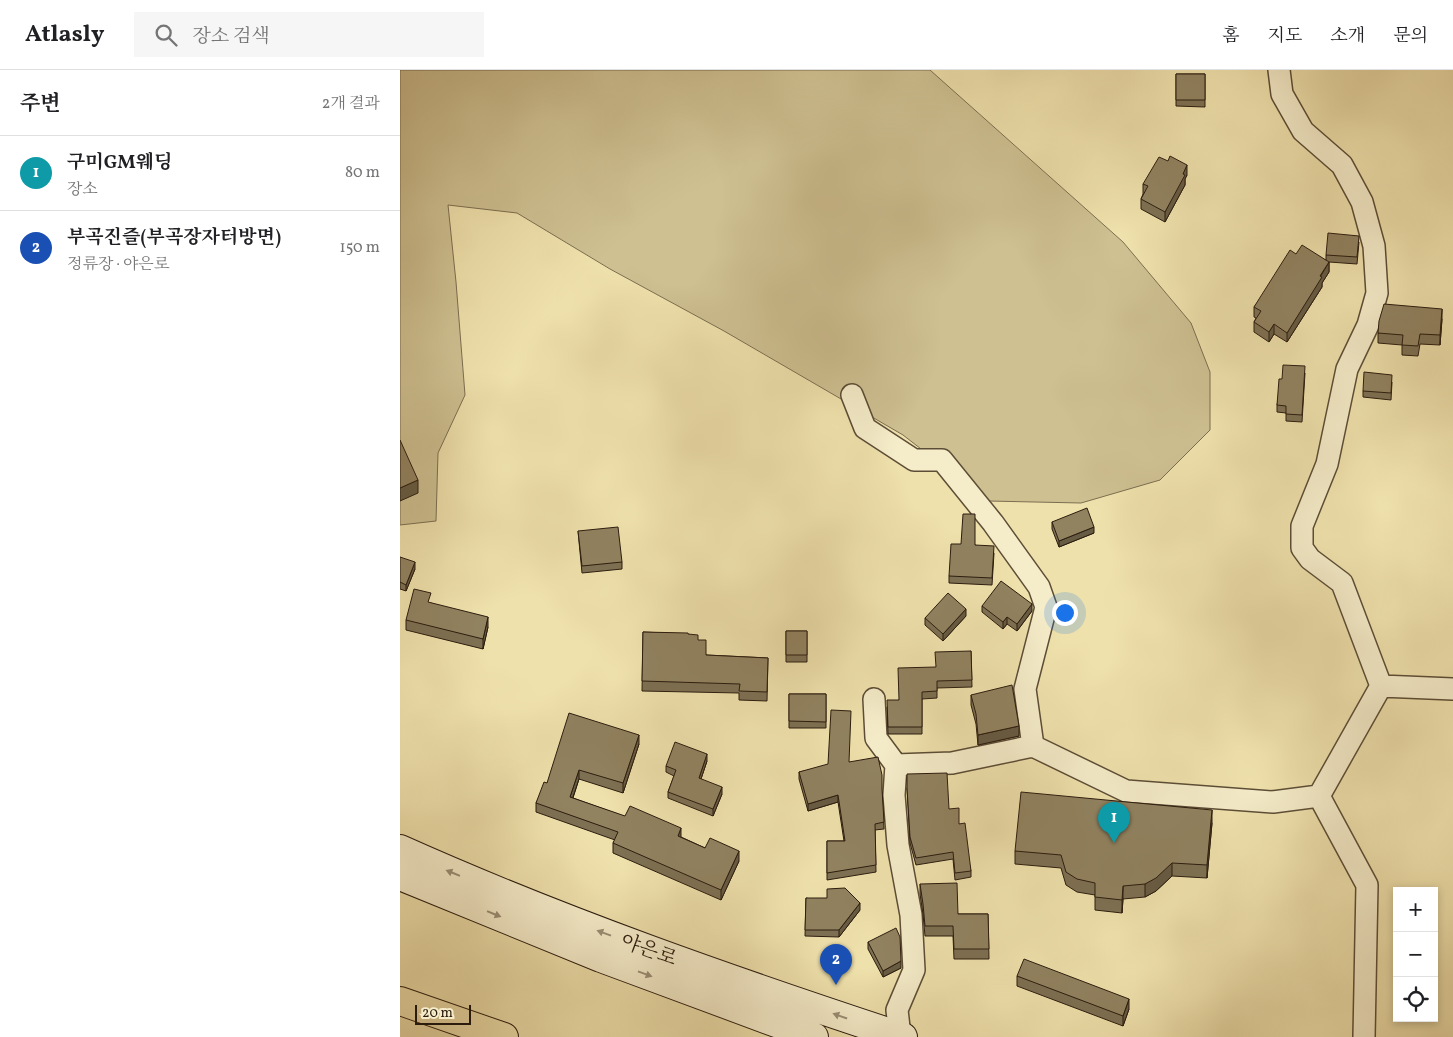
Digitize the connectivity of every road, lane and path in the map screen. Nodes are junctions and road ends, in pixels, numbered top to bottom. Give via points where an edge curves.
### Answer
1 (1279, 70) edge
2 (852, 395) dead end
3 (1381, 686) junction
4 (1453, 689) edge
5 (874, 699) dead end
6 (1033, 746) junction
7 (896, 765) junction
8 (1320, 796) junction
9 (400, 849) edge
10 (400, 876) edge
11 (400, 1001) edge
12 (504, 1037) edge
13 (814, 1037) edge
14 (902, 1037) edge
15 (1364, 1037) edge

1 - 3 street via 1282,94 1303,131 1342,165 1362,202 1374,246 1377,293 1368,324 1346,369 1327,464 1302,526 1302,548 1310,559 1342,583
2 - 6 street via 865,428 914,460 942,460 993,522 1039,587 1046,607 1024,689
3 - 4 street
3 - 8 street
5 - 7 street via 876,738
6 - 7 street via 952,763
6 - 8 street via 1126,791 1273,802
7 - 14 street via 894,796 898,845 911,915 914,970 897,1010
8 - 15 street via 1367,884
14 -> 9 main road, 야은로 via 575,922
10 -> 13 main road, 야은로 via 601,958
11 - 12 highway

